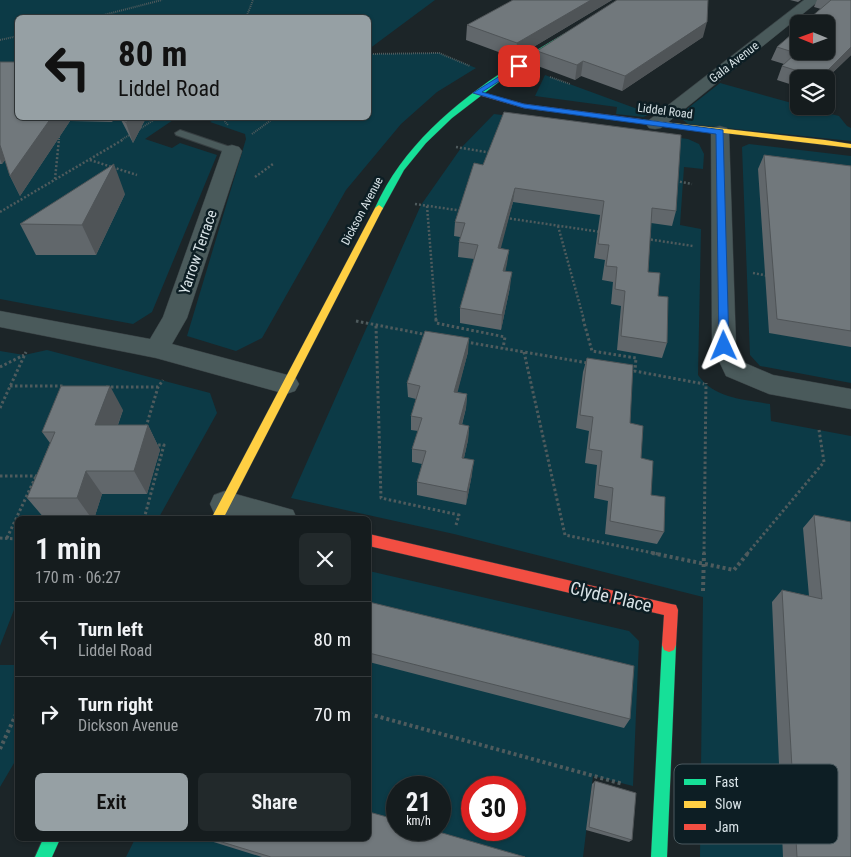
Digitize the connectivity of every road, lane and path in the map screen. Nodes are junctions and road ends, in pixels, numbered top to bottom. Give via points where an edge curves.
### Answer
1 (162, 0) edge
2 (253, 0) edge
3 (626, 0) edge
4 (813, 0) edge
5 (104, 15) edge
6 (247, 15) edge
7 (15, 37) edge
8 (0, 42) edge
9 (371, 54) edge
10 (498, 78) junction
11 (477, 93) junction
12 (155, 120) edge
13 (655, 124) junction
14 (59, 127) dead end
15 (720, 132) junction
16 (180, 133) dead end
17 (851, 146) edge
18 (461, 148) dead end
19 (232, 151) joint
20 (495, 153) edge
21 (90, 160) junction
22 (136, 175) dead end
23 (55, 180) junction
24 (674, 181) edge
25 (682, 182) dead end
26 (421, 204) dead end
27 (427, 206) junction
28 (464, 211) edge
29 (0, 212) edge
30 (502, 217) edge
31 (558, 226) junction
32 (604, 233) edge
33 (642, 239) edge
34 (723, 251) junction
35 (759, 274) dead end
36 (777, 277) edge
37 (0, 319) edge
38 (368, 324) dead end
39 (38, 325) junction
40 (376, 326) junction
41 (434, 336) edge
42 (464, 342) edge
43 (502, 348) junction
44 (156, 349) junction
45 (524, 352) junction
46 (180, 355) junction
47 (24, 356) junction
48 (589, 363) edge
49 (0, 367) edge
50 (735, 369) junction
51 (626, 370) edge
52 (635, 371) junction
53 (286, 384) junction
54 (704, 384) junction
55 (10, 386) junction
56 (69, 386) edge
57 (99, 387) edge
58 (158, 387) junction
59 (851, 399) edge
60 (0, 408) edge
61 (146, 428) edge
62 (819, 430) dead end
63 (149, 445) edge
64 (0, 476) edge
65 (36, 476) junction
66 (44, 476) edge
67 (221, 512) edge
68 (17, 516) edge
69 (145, 516) edge
70 (256, 516) edge
71 (15, 521) edge
72 (0, 538) edge
73 (7, 538) junction
74 (15, 539) edge
75 (371, 541) edge
76 (448, 560) junction
77 (703, 565) junction
78 (671, 610) junction
79 (371, 715) edge
80 (15, 716) edge
81 (0, 749) edge
82 (662, 794) junction
83 (51, 841) edge
84 (43, 857) edge
85 (659, 857) edge

1 - 5 path
2 - 6 path
3 - 10 street, Dickson Avenue
4 - 13 street, Gala Avenue
7 - 8 path
9 - 10 path via 439,53
10 - 11 street, Dickson Avenue
11 - 13 street, Liddel Road via 524,106
11 - 53 street, Dickson Avenue via 448,116 401,168
12 - 21 path
13 - 15 street, Liddel Road
14 - 23 path
15 - 17 street, Liddel Road
15 - 34 street
16 - 19 lane
18 - 20 path
19 - 44 street, Yarrow Terrace via 175,318
21 - 22 path
21 - 23 path
23 - 29 path
24 - 25 path
26 - 27 path
27 - 28 path
27 - 43 path via 436,323 505,337
30 - 31 path
31 - 32 path
31 - 52 path via 592,351 636,358
33 - 34 path
34 - 50 street via 724,346
35 - 36 path
37 - 39 street
38 - 40 path
39 - 44 street
39 - 47 path
40 - 41 path
40 - 76 path via 381,498 459,515
42 - 43 path
43 - 45 path
44 - 46 street
45 - 48 path
45 - 77 path via 565,535
46 - 53 street
46 - 58 path
47 - 49 path
47 - 55 path
50 - 54 path
50 - 59 street via 769,384
51 - 52 path
52 - 54 path
53 - 67 street, Dickson Avenue
54 - 77 path
55 - 56 path
55 - 60 path
57 - 58 path
58 - 61 path
62 - 77 path via 824,462 734,570
63 - 69 path via 164,445
64 - 65 path
65 - 66 path
65 - 68 path
67 - 70 street
71 - 73 path
72 - 73 path
73 - 74 path
75 - 76 street, Clyde Place
76 - 78 street, Clyde Place
77 - 78 path via 703,597
78 - 82 street, Clyde Place
79 - 82 path
80 - 81 path
82 - 85 street, Clyde Place
83 - 84 street

